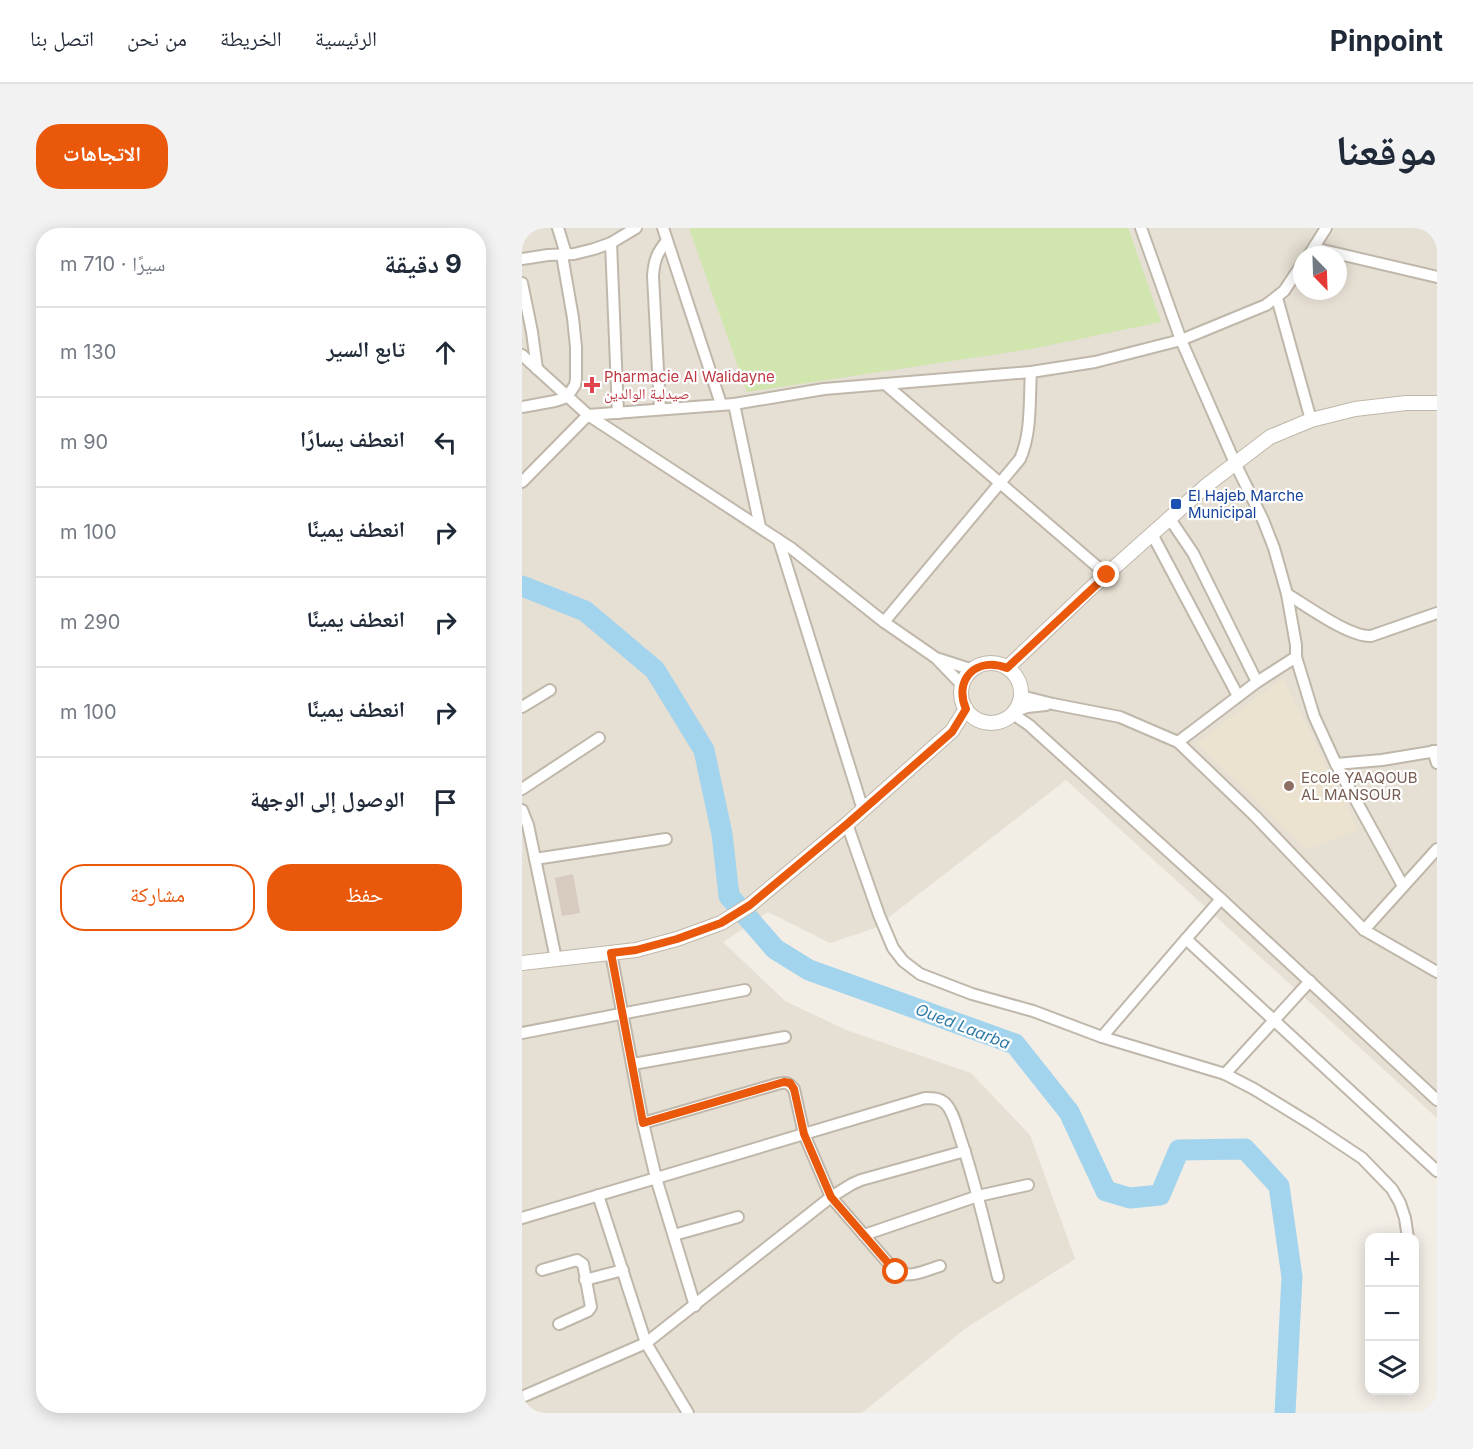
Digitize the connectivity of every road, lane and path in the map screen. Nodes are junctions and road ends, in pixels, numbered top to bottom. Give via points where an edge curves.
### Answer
1 (558, 228) edge
2 (636, 228) edge
3 (663, 228) edge
4 (1140, 228) edge
5 (1326, 228) edge
6 (667, 241) junction
7 (611, 243) junction
8 (1316, 246) edge
9 (564, 255) junction
10 (522, 259) edge
11 (1347, 259) edge
12 (1437, 277) edge
13 (1293, 278) edge
14 (522, 283) edge
15 (1277, 298) junction
16 (1181, 340) junction
17 (522, 355) edge
18 (537, 369) junction
19 (1031, 372) junction
20 (885, 384) junction
21 (567, 397) junction
22 (1437, 403) edge
23 (721, 404) junction
24 (734, 404) junction
25 (522, 407) edge
26 (660, 409) junction
27 (618, 412) junction
28 (588, 415) junction
29 (1311, 420) junction
30 (1235, 463) junction
31 (522, 482) edge
32 (999, 483) junction
33 (1170, 519) junction
34 (760, 527) junction
35 (1152, 534) junction
36 (780, 541) junction
37 (1107, 575) junction
38 (1287, 594) junction
39 (1437, 613) edge
40 (884, 622) junction
41 (1033, 644) junction
42 (1296, 657) junction
43 (936, 658) junction
44 (1007, 668) junction
45 (973, 670) junction
46 (1018, 680) junction
47 (1257, 682) junction
48 (963, 686) junction
49 (550, 690) dead end
50 (1021, 696) junction
51 (1238, 696) junction
52 (1053, 704) junction
53 (522, 707) edge
54 (966, 709) junction
55 (1014, 712) junction
56 (979, 720) junction
57 (952, 732) junction
58 (600, 738) dead end
59 (1178, 742) junction
60 (1435, 751) edge
61 (1336, 764) junction
62 (1437, 764) edge
63 (522, 789) edge
64 (522, 810) edge
65 (863, 810) junction
66 (847, 824) junction
67 (666, 839) dead end
68 (1437, 849) edge
69 (535, 859) junction
70 (1403, 886) junction
71 (1221, 899) junction
72 (1364, 930) junction
73 (1185, 939) junction
74 (611, 953) junction
75 (556, 959) junction
76 (522, 963) edge
77 (1437, 972) edge
78 (1310, 981) junction
79 (745, 990) dead end
80 (623, 1013) junction
81 (1273, 1021) junction
82 (522, 1033) edge
83 (785, 1037) dead end
84 (1102, 1037) junction
85 (633, 1064) junction
86 (1225, 1074) junction
87 (1437, 1100) edge
88 (643, 1123) junction
89 (804, 1134) junction
90 (965, 1150) junction
91 (1437, 1171) edge
92 (656, 1178) junction
93 (1028, 1185) dead end
94 (598, 1195) junction
95 (978, 1196) junction
96 (831, 1197) junction
97 (738, 1217) dead end
98 (522, 1218) edge
99 (1407, 1233) edge
100 (674, 1235) junction
101 (864, 1235) junction
102 (940, 1266) dead end
103 (542, 1270) dead end
104 (623, 1270) junction
105 (998, 1276) dead end
106 (585, 1280) junction
107 (695, 1306) junction
108 (559, 1324) dead end
109 (646, 1343) junction
110 (522, 1397) edge
111 (688, 1413) edge

1 - 9 street
2 - 7 street
3 - 6 street
4 - 16 street
5 - 8 street
6 - 23 street
6 - 26 street via 658,251 653,276
7 - 9 street
7 - 27 street
9 - 10 street
9 - 21 street via 576,347 575,386
11 - 12 street
13 - 15 street
14 - 18 street
15 - 16 street
15 - 29 street
16 - 19 street via 1095,362
16 - 30 street
17 - 18 street
18 - 21 street
19 - 20 street
19 - 32 street via 1025,448
20 - 24 street via 824,389
20 - 32 street
21 - 25 street
21 - 28 street
22 - 29 street via 1355,409
23 - 24 street
23 - 26 street
24 - 34 street
26 - 27 street
27 - 28 street
28 - 31 street
28 - 34 street
29 - 30 street via 1270,437
30 - 33 street
30 - 38 street via 1267,529
32 - 37 street
32 - 40 street
33 - 35 street
33 - 47 street via 1193,553
34 - 36 street
35 - 37 street
35 - 51 street
36 - 40 street
36 - 65 street
37 - 41 street
38 - 39 street via 1365,637
38 - 42 street
40 - 43 street
41 - 44 street
41 - 46 street
42 - 47 street
42 - 61 street via 1314,716
43 - 45 street
43 - 48 street
44 - 45 street via 990,664
44 - 46 street
45 - 48 street
46 - 50 street
47 - 51 street
48 - 54 street
49 - 53 street
50 - 52 street
50 - 55 street
51 - 59 street
52 - 55 street
52 - 59 street via 1120,717
54 - 56 street
54 - 57 street
55 - 56 street via 997,723
55 - 71 street
56 - 57 street
57 - 65 street
58 - 63 street
59 - 72 street via 1256,816
60 - 61 street
60 - 62 street
61 - 70 street
64 - 69 street
65 - 66 street
66 - 74 street via 750,905 721,923 677,939
66 - 84 street via 879,915 903,961 920,974 972,994 1033,1011
67 - 69 street
68 - 70 street
69 - 75 street
70 - 72 street
71 - 73 street
71 - 78 street
72 - 77 street
73 - 81 street
73 - 84 street
74 - 75 street
74 - 80 street
75 - 76 street
78 - 81 street
78 - 87 street
79 - 80 street
80 - 82 street
80 - 85 street
81 - 86 street
81 - 91 street
83 - 85 street
84 - 86 street
85 - 88 street
86 - 99 street via 1362,1158 1392,1188
88 - 89 street via 784,1082 794,1089
88 - 92 street
89 - 90 street via 936,1098 952,1114
89 - 92 street
89 - 96 street
90 - 95 street
90 - 96 street via 861,1180
92 - 94 street
92 - 100 street
93 - 95 street
94 - 98 street
94 - 104 street
95 - 101 street
95 - 105 street
96 - 101 street
96 - 107 street
97 - 100 street
100 - 107 street
101 - 102 street via 901,1275
103 - 106 street via 578,1260 583,1264
104 - 106 street
104 - 109 street
106 - 108 street via 590,1309
107 - 109 street
109 - 110 street
109 - 111 street

